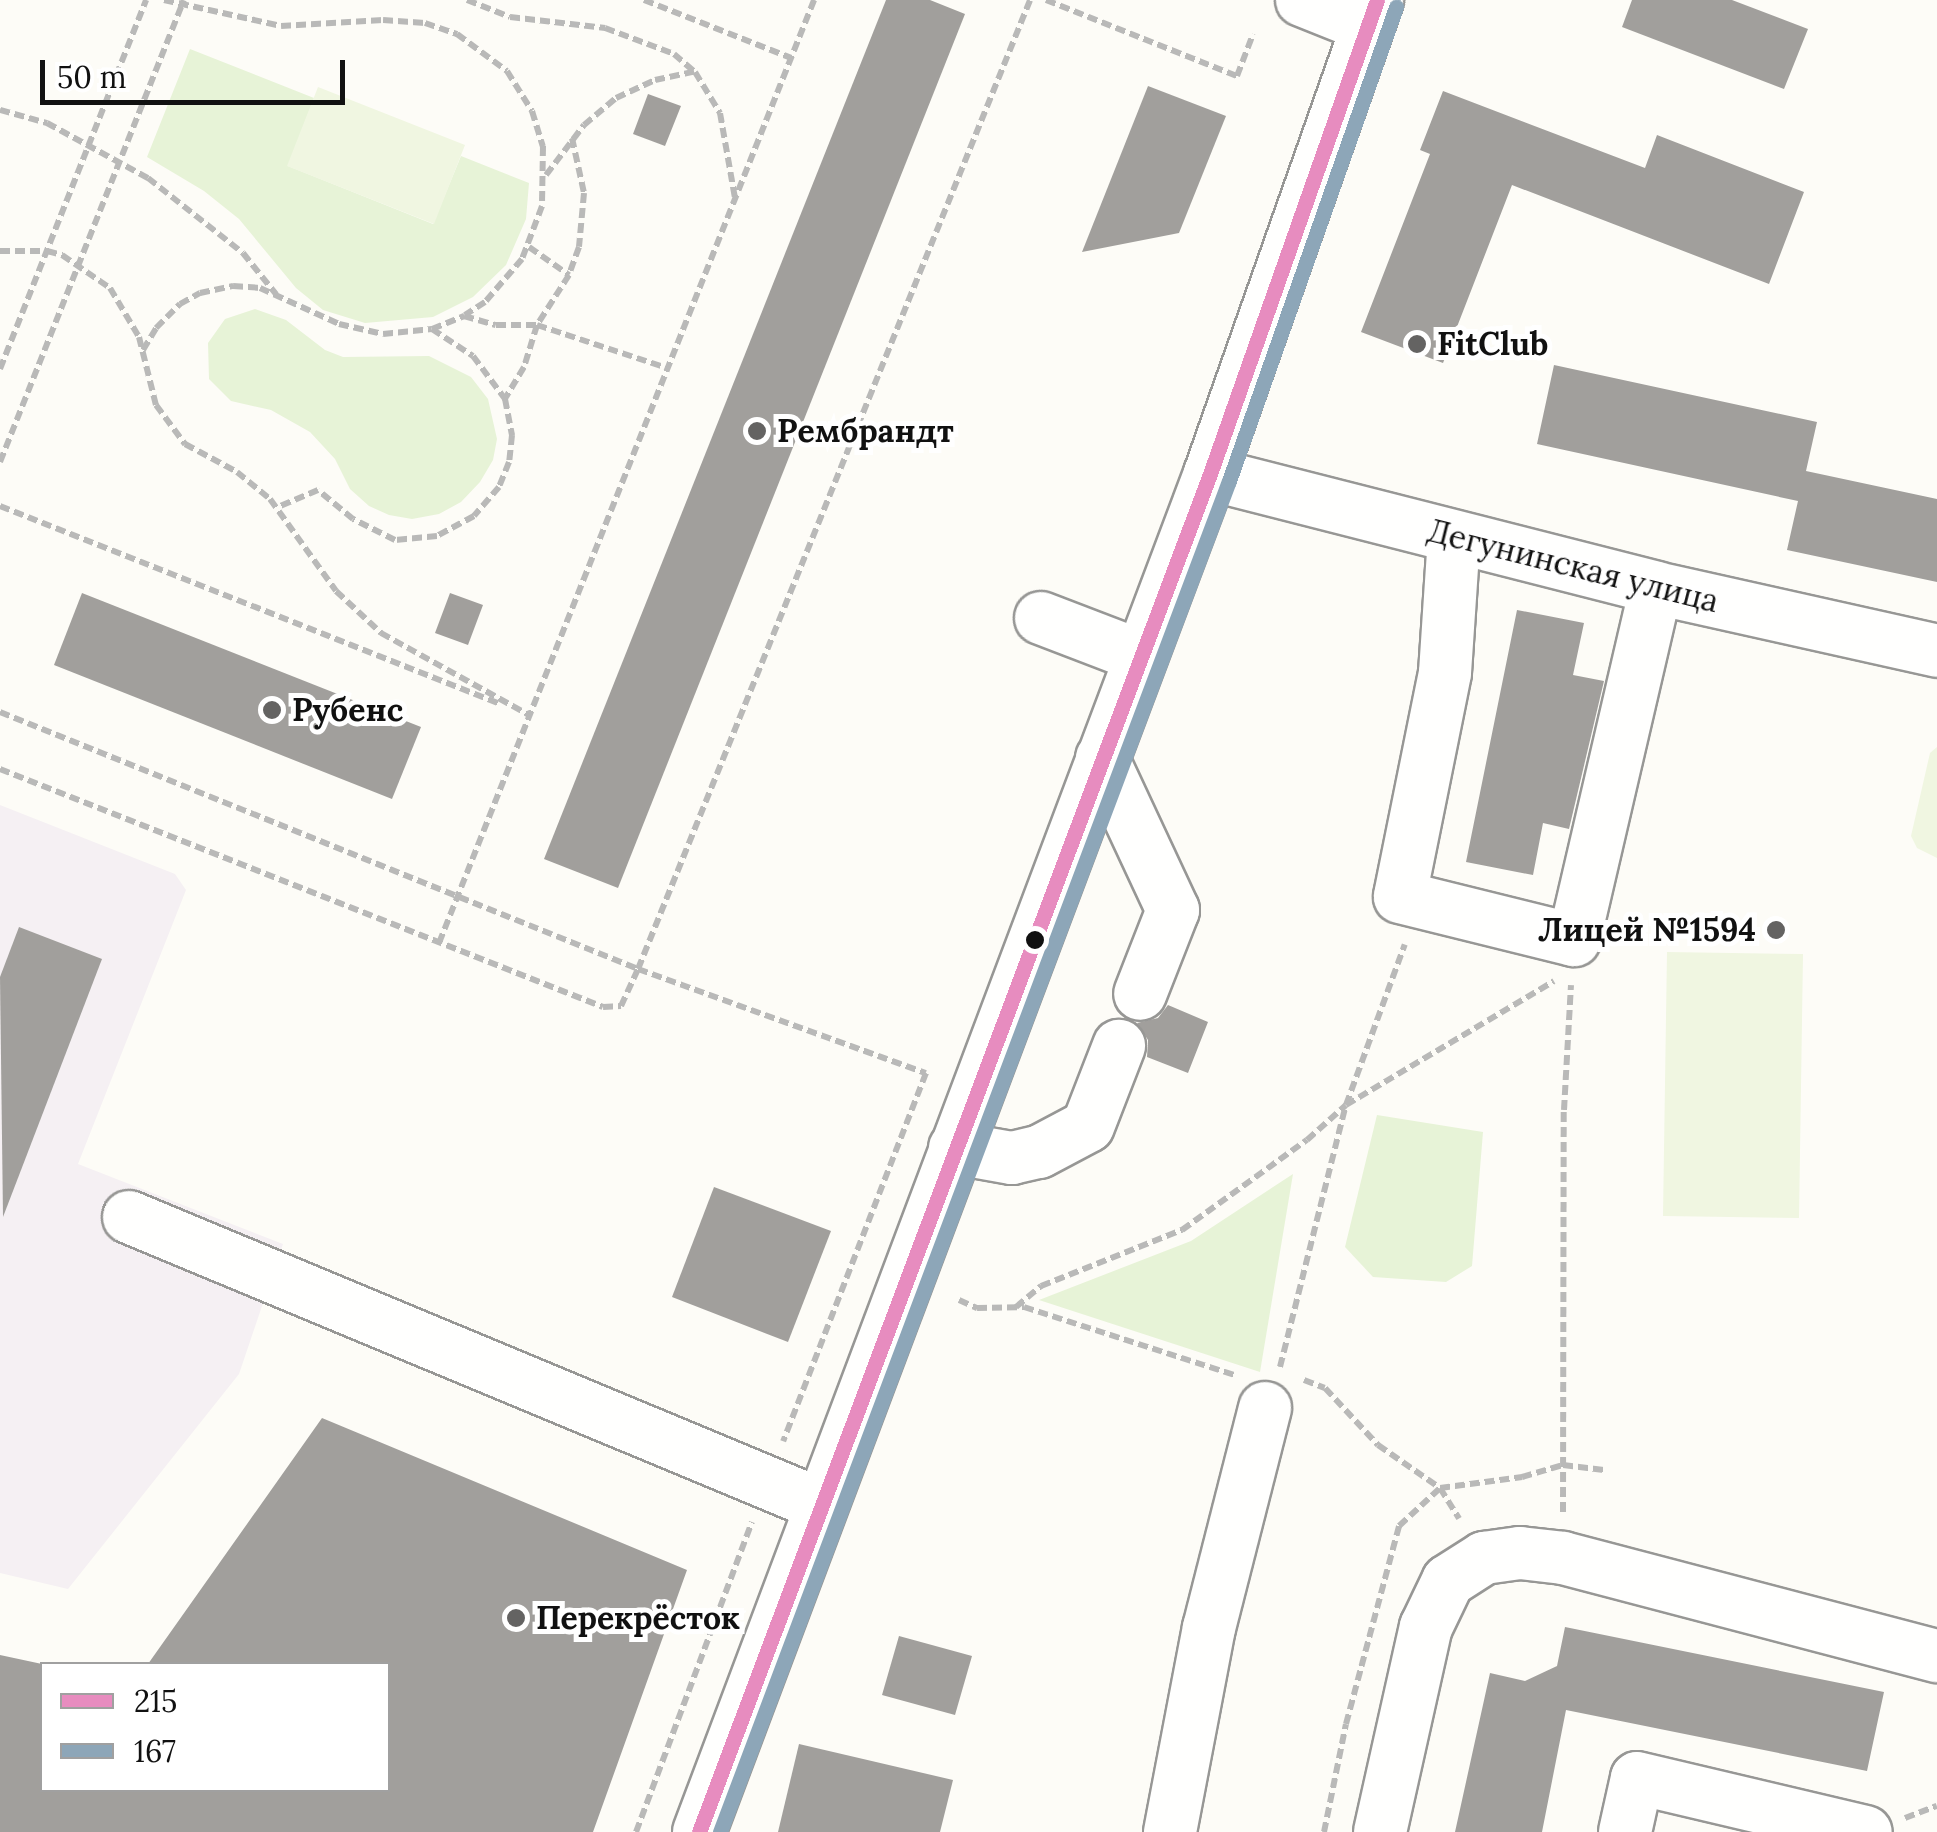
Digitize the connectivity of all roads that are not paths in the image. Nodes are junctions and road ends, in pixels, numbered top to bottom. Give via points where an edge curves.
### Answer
1 (1302, 0) edge
2 (1372, 13) edge
3 (1210, 474) junction
4 (1454, 536) junction
5 (1656, 588) junction
6 (1042, 618) dead end
7 (1937, 651) edge
8 (1140, 656) junction
9 (1102, 758) junction
10 (1140, 994) dead end
11 (1119, 1046) dead end
12 (955, 1148) junction
13 (129, 1217) dead end
14 (1265, 1408) road end
15 (821, 1504) junction
16 (1937, 1656) edge
17 (699, 1832) edge
18 (1170, 1832) edge
19 (1380, 1832) edge
20 (1625, 1832) edge
21 (1866, 1832) edge

1 - 2 street
2 - 3 street
3 - 4 street, Дегунинская улица
3 - 8 street
4 - 5 street, Дегунинская улица
4 - 5 street via 1445,673 1400,897 1573,955
5 - 7 street, Дегунинская улица
6 - 8 street
8 - 9 street
9 - 10 street via 1173,910
9 - 12 street
11 - 12 street via 1088,1126 1012,1158
12 - 15 street
13 - 15 street
14 - 18 street via 1208,1628
15 - 17 street
16 - 19 street via 1563,1558 1484,1558 1448,1582 1426,1627
20 - 21 street via 1637,1778

